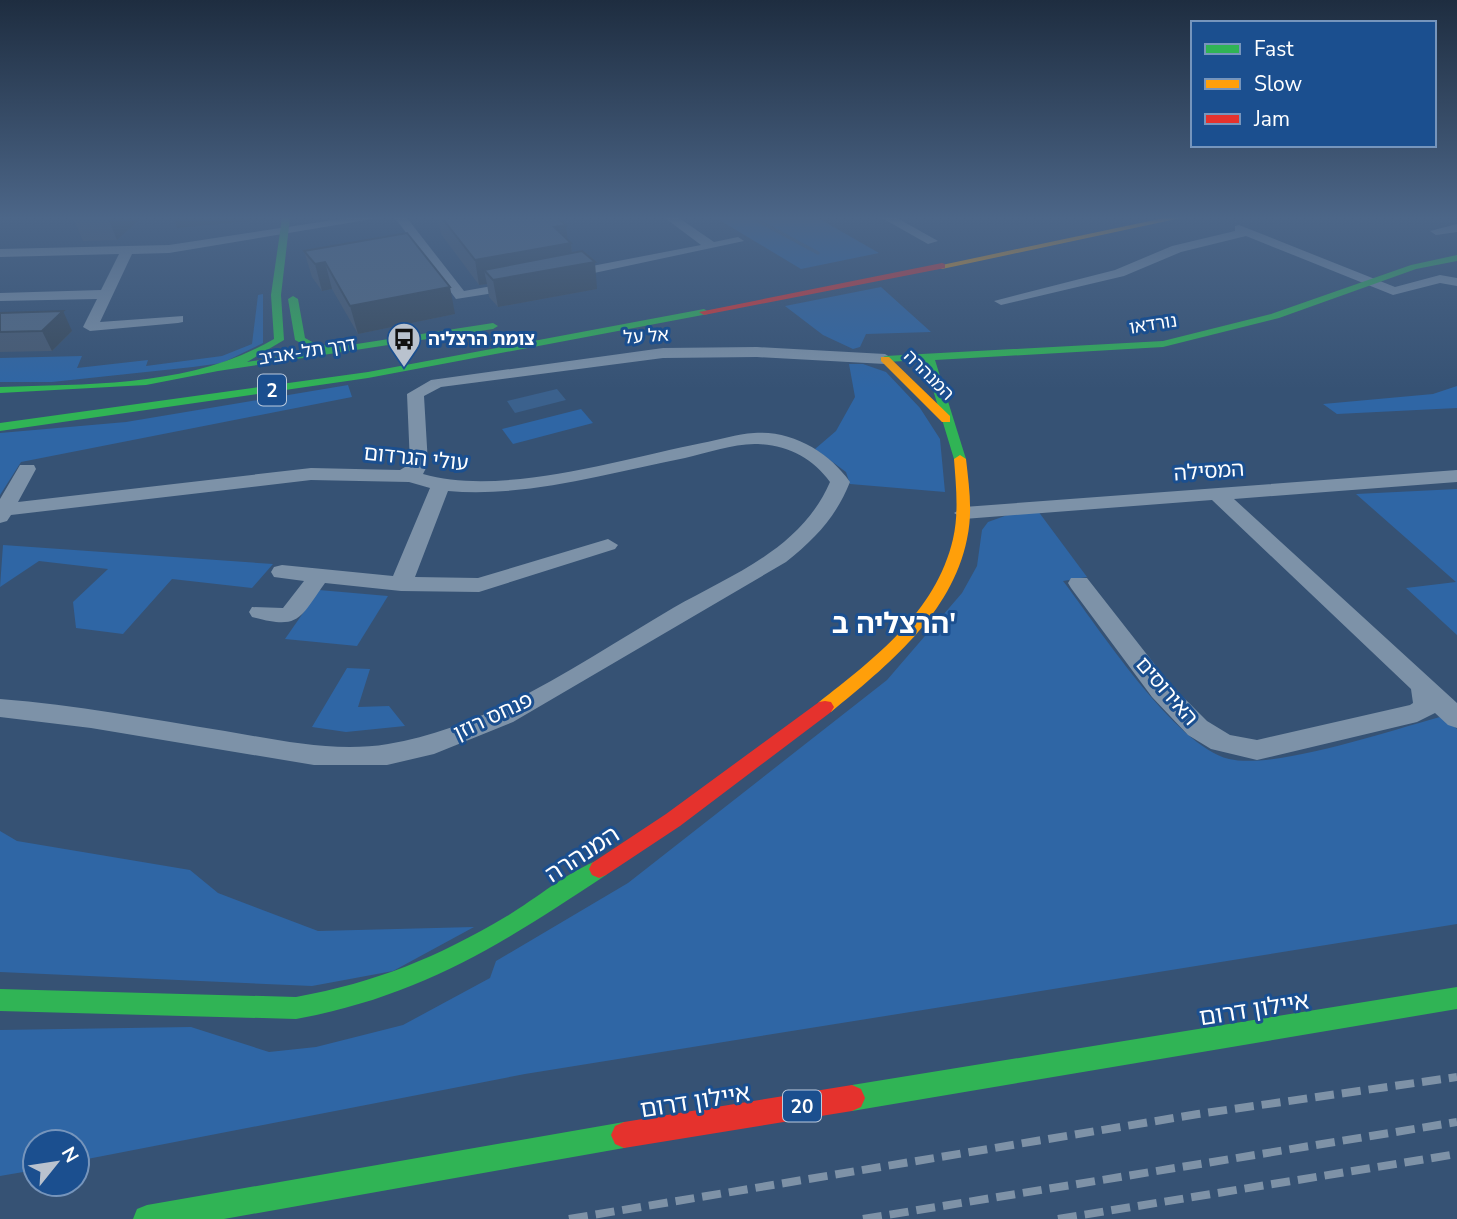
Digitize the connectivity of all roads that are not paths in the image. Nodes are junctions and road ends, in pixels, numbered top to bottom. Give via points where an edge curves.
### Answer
1 (117, 275) edge
2 (278, 275) edge
3 (294, 275) edge
4 (445, 275) edge
5 (570, 275) edge
6 (822, 275) edge
7 (899, 275) edge
8 (1110, 275) edge
9 (1350, 275) edge
10 (1394, 275) edge
11 (555, 278) edge
12 (1457, 282) edge
13 (528, 283) edge
14 (1370, 283) junction
15 (108, 294) junction
16 (0, 297) edge
17 (1001, 301) dead end
18 (178, 319) dead end
19 (503, 324) dead end
20 (338, 351) junction
21 (885, 359) junction
22 (929, 359) junction
23 (222, 369) junction
24 (0, 390) edge
25 (0, 403) edge
26 (130, 411) junction
27 (0, 419) edge
28 (946, 419) junction
29 (0, 427) edge
30 (818, 456) joint
31 (27, 469) dead end
32 (1457, 475) edge
33 (403, 476) junction
34 (441, 485) junction
35 (1216, 494) junction
36 (964, 513) junction
37 (2, 514) edge
38 (608, 545) dead end
39 (282, 572) dead end
40 (319, 576) junction
41 (1079, 583) dead end
42 (401, 584) junction
43 (260, 612) dead end
44 (1423, 687) junction
45 (0, 708) edge
46 (43, 713) junction
47 (0, 717) edge
48 (1457, 718) edge
49 (1457, 998) edge
50 (0, 1000) edge
51 (148, 1219) edge

1 - 15 street
2 - 23 main road via 279,340 264,354
3 - 20 main road via 297,336 313,347
4 - 13 street via 461,296
5 - 11 street
6 - 25 main road, דרך תל-אביב / 2 via 326,369 159,391
7 - 26 main road, דרך תל-אביב / 2 via 368,375
8 - 17 street
9 - 14 street
10 - 14 main road, נורדאו
12 - 14 street via 1440,277 1400,291
14 - 22 main road, נורדאו via 1265,319 1163,344
15 - 16 street
15 - 18 street via 90,327
19 - 20 main road
20 - 23 main road
21 - 22 main road, נורדאו
21 - 28 main road, המנהרה
21 - 33 street, אל על via 757,352 663,353 437,383 415,394 419,464
22 - 28 main road, המנהרה
23 - 24 main road
26 - 27 main road, 2
26 - 29 main road
28 - 36 main road, המנהרה via 958,450
30 - 34 street, עולי הגרדום via 775,440 755,438 540,481 477,488
30 - 46 street, פנחס רוזן via 840,482 835,499 817,524 784,552 495,719 420,747 388,755 321,756
31 - 37 street
32 - 35 street, המסילה
33 - 34 street, עולי הגרדום
33 - 37 street, עולי הגרדום via 311,474
34 - 42 street
35 - 36 street, המסילה
35 - 44 street
36 - 50 main road, המנהרה via 958,558 942,590 928,613 880,663 673,820 573,888 451,961 342,1002 296,1008
38 - 42 street via 480,585
39 - 40 street
40 - 42 street
40 - 43 street via 289,616
41 - 44 street, האירוסים via 1184,716 1229,747 1256,750 1417,713 1426,707
44 - 48 street
45 - 46 street, פנחס רוזן
46 - 47 street, פנחס רוזן
49 - 51 main road, איילון דרום / 20 via 490,1157

